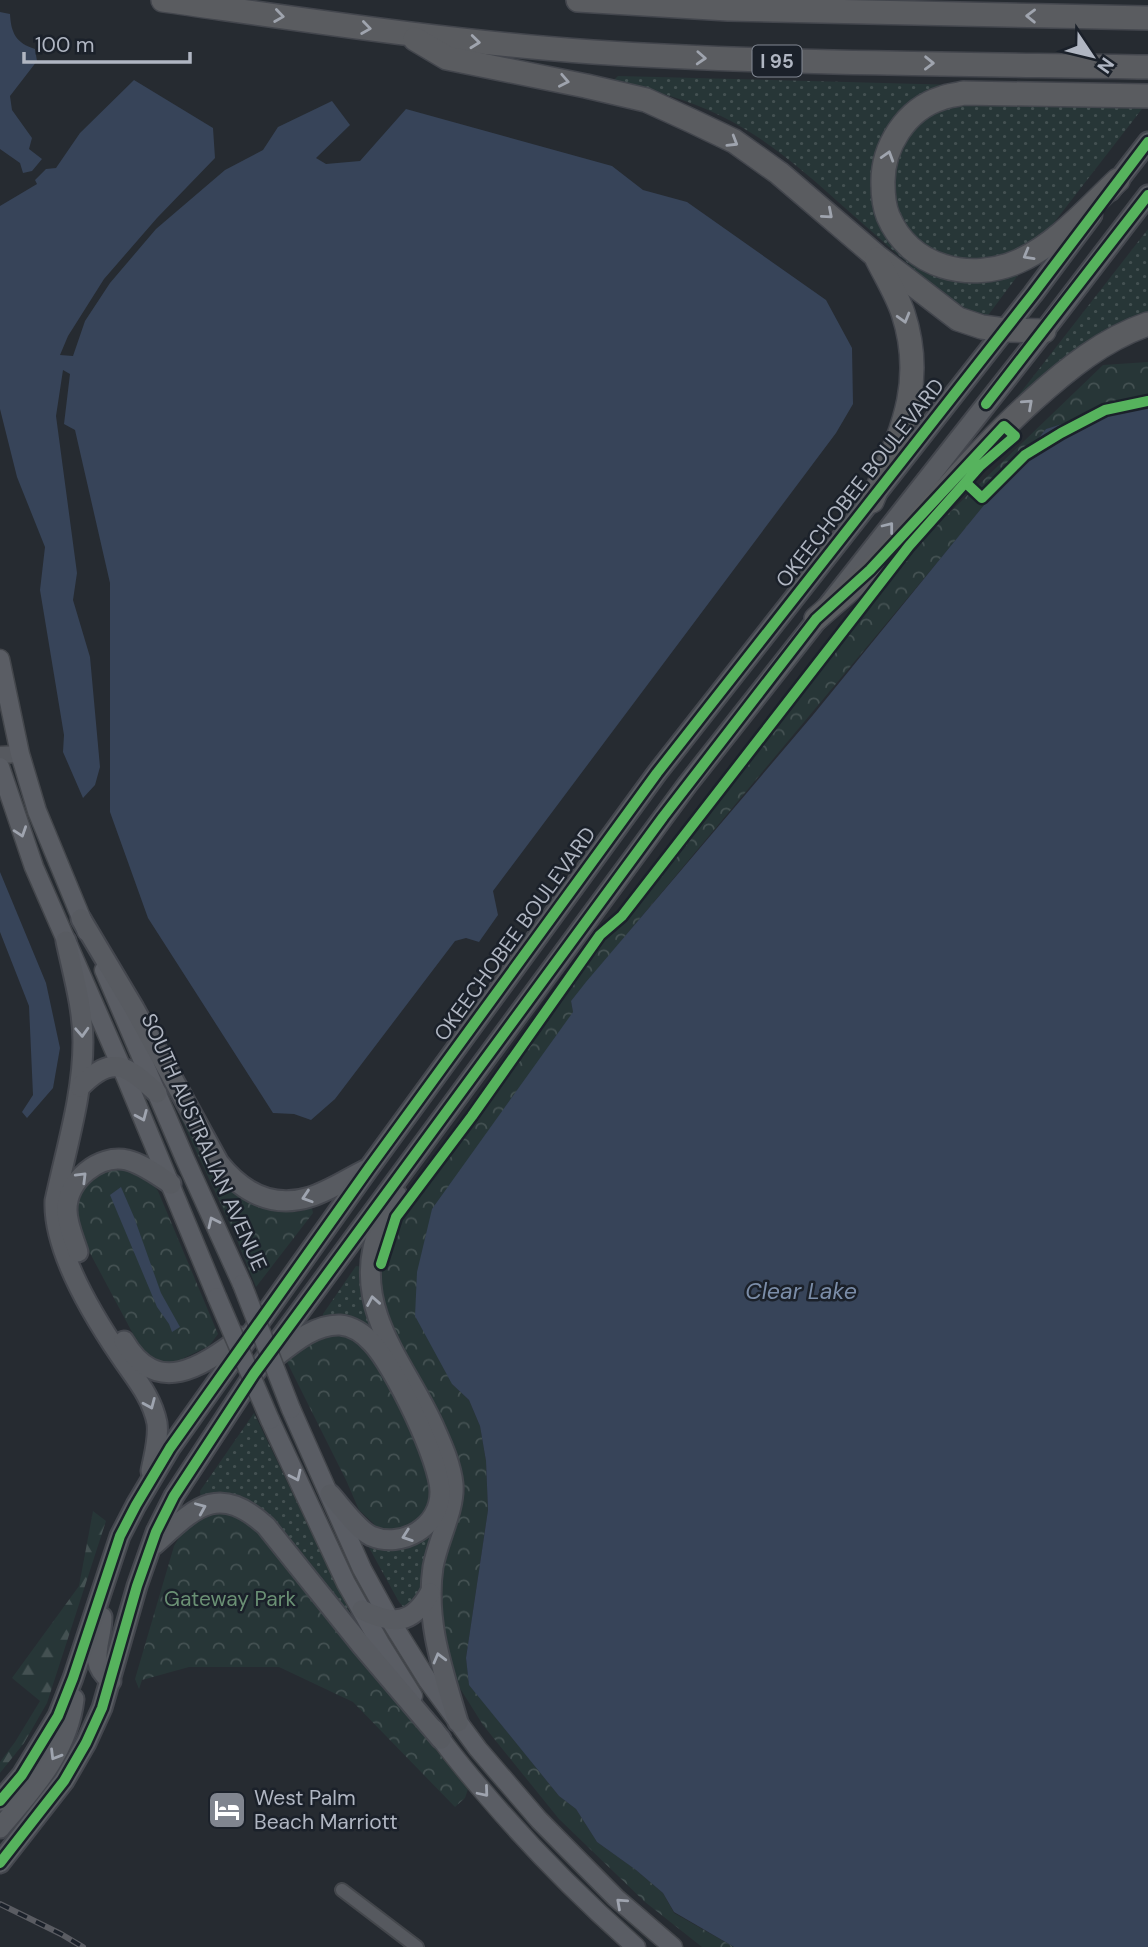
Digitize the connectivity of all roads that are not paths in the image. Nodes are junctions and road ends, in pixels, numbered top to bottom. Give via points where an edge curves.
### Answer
1 (163, 0) edge
2 (578, 0) edge
3 (1148, 18) edge
4 (407, 34) junction
5 (1148, 67) edge
6 (1148, 96) edge
7 (1148, 142) edge
8 (1118, 180) junction
9 (1148, 195) edge
10 (876, 256) junction
11 (1148, 324) edge
12 (1004, 330) junction
13 (1044, 331) junction
14 (1148, 339) edge
15 (1052, 383) junction
16 (872, 501) junction
17 (816, 619) junction
18 (0, 659) edge
19 (20, 754) junction
20 (0, 755) edge
21 (0, 767) edge
22 (81, 919) junction
23 (66, 941) junction
24 (121, 1066) junction
25 (80, 1087) junction
26 (157, 1093) junction
27 (429, 1136) junction
28 (369, 1168) junction
29 (171, 1184) junction
30 (255, 1328) junction
31 (254, 1374) junction
32 (148, 1485) junction
33 (330, 1494) junction
34 (148, 1550) junction
35 (101, 1591) junction
36 (430, 1593) junction
37 (362, 1611) junction
38 (390, 1620) junction
39 (77, 1666) junction
40 (111, 1681) junction
41 (457, 1722) junction
42 (440, 1739) junction
43 (0, 1801) edge
44 (0, 1828) edge
45 (0, 1863) edge
46 (342, 1890) dead end
47 (417, 1947) edge
48 (636, 1947) edge
49 (673, 1947) edge

1 -> 4 highway, I 95
3 -> 2 highway via 739,9
4 -> 5 highway, I 95 via 524,47 704,58
4 -> 10 highway via 447,58 646,100 692,121 734,141 779,173
8 -> 6 highway via 1039,249 987,271 960,271 915,252 888,216 884,198 886,156 895,136 915,114 941,98 963,93
7 - 8 main road, OKEECHOBEE BOULEVARD
8 - 12 main road, OKEECHOBEE BOULEVARD
9 - 13 main road
10 - 12 highway via 958,318
10 -> 16 highway via 903,312 912,351 913,384 898,439
11 - 15 highway via 1091,352
12 - 13 highway
12 - 16 main road, OKEECHOBEE BOULEVARD
17 -> 13 main road
14 - 15 highway
17 -> 15 highway via 870,570 1004,426
16 - 28 main road, OKEECHOBEE BOULEVARD via 657,773
17 - 27 main road via 663,817
18 - 19 main road, SOUTH AUSTRALIAN AVENUE
19 - 20 street
19 - 22 main road, SOUTH AUSTRALIAN AVENUE via 37,811
21 -> 23 main road via 34,867
22 - 26 main road, SOUTH AUSTRALIAN AVENUE
28 -> 22 main road via 313,1197 295,1201 261,1196 231,1178
23 - 24 main road
23 -> 25 main road via 81,1015
24 - 25 main road via 97,1073
24 - 26 main road
24 -> 29 main road
25 -> 32 main road via 54,1213 83,1294 150,1402 158,1435
33 -> 26 main road, SOUTH AUSTRALIAN AVENUE, bridge
27 - 31 main road
36 -> 27 main road via 440,1538 453,1502 452,1476 425,1406 385,1337 370,1280 373,1246 382,1223
28 - 30 main road, OKEECHOBEE BOULEVARD
30 -> 29 main road via 214,1357 172,1374 138,1360 121,1336 78,1251 68,1218 69,1199 87,1171 116,1159 138,1164
29 -> 37 main road, bridge via 270,1420
30 - 32 main road, OKEECHOBEE BOULEVARD
31 -> 33 main road via 307,1334 341,1325 372,1343 393,1373 433,1463 440,1491 435,1511 422,1529 410,1536 385,1540 368,1534
31 - 34 main road via 174,1496
32 - 35 main road, OKEECHOBEE BOULEVARD via 120,1536
33 - 38 main road, SOUTH AUSTRALIAN AVENUE
34 - 40 main road
34 -> 42 main road via 201,1506 227,1503 252,1514
35 - 39 main road, OKEECHOBEE BOULEVARD
35 - 40 main road via 97,1659 101,1673
36 - 38 main road via 415,1615
41 -> 36 main road via 437,1650
37 - 38 main road
37 - 42 main road
38 - 41 main road, SOUTH AUSTRALIAN AVENUE
39 - 43 main road, OKEECHOBEE BOULEVARD via 52,1728
39 -> 44 main road via 71,1720 62,1745
40 - 45 main road via 92,1731 64,1781
49 -> 41 main road, SOUTH AUSTRALIAN AVENUE via 576,1860
42 -> 48 main road via 537,1853
46 - 47 street

